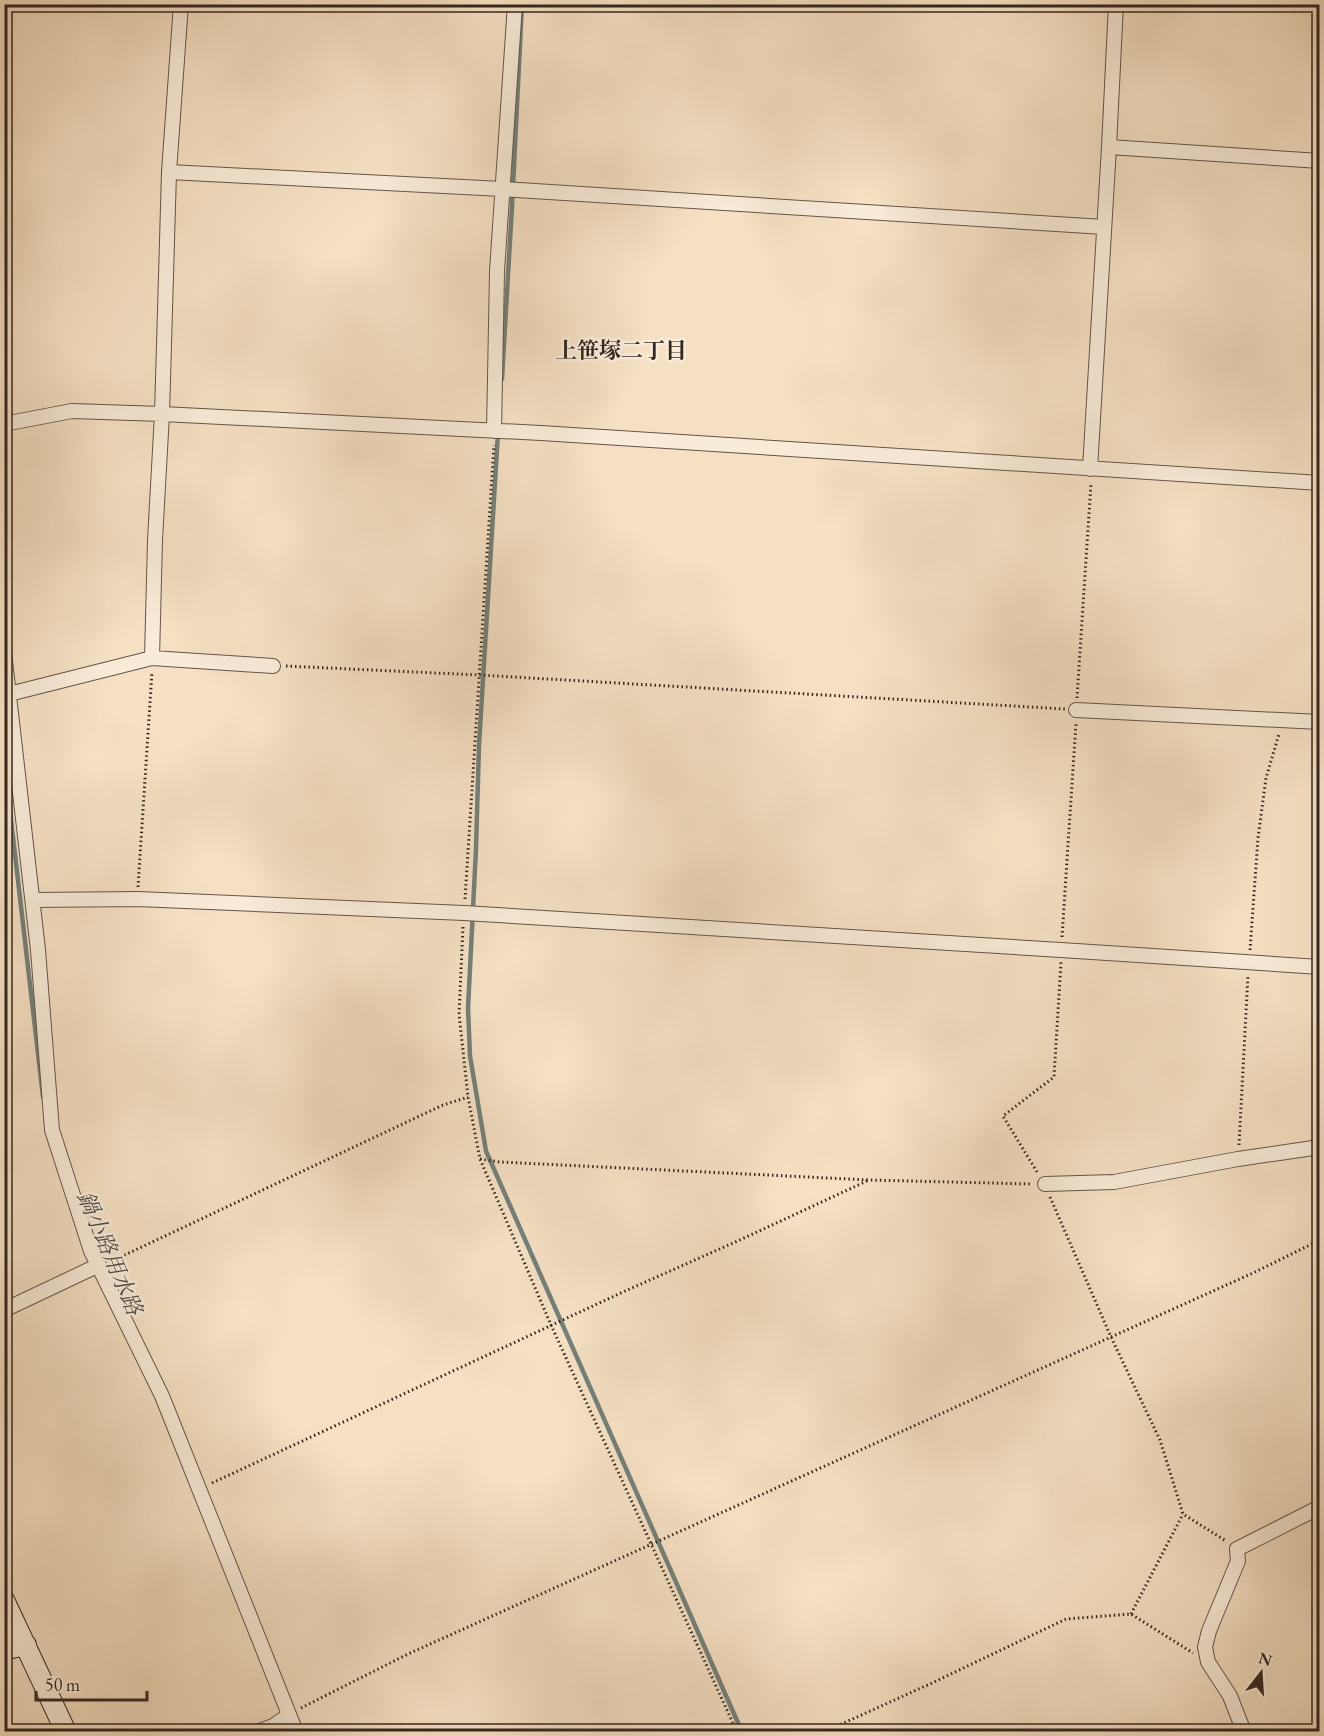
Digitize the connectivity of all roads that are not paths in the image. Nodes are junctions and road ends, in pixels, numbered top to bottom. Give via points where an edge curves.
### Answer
1 (181, 4) edge
2 (515, 4) edge
3 (1116, 4) edge
4 (1109, 147) junction
5 (1320, 161) edge
6 (169, 172) junction
7 (502, 189) junction
8 (1104, 227) junction
9 (162, 414) junction
10 (4, 424) edge
11 (494, 431) junction
12 (1091, 469) junction
13 (1320, 483) edge
14 (4, 652) edge
15 (152, 658) junction
16 (273, 666) road end
17 (7, 693) edge
18 (1076, 710) road end
19 (1320, 723) edge
20 (33, 900) junction
21 (1320, 967) edge
22 (1320, 1147) edge
23 (1045, 1184) road end
24 (99, 1265) junction
25 (4, 1310) edge
26 (1320, 1507) edge
27 (4, 1600) edge
28 (26, 1645) junction
29 (4, 1651) edge
30 (289, 1714) junction
31 (66, 1731) edge
32 (258, 1731) edge
33 (296, 1731) edge
34 (1244, 1731) edge

1 - 6 street
2 - 7 street
3 - 4 street
4 - 5 street
4 - 8 street
6 - 7 street
6 - 9 street
7 - 8 street
7 - 11 street
8 - 12 street
9 - 10 street via 72,411
9 - 11 street
9 - 15 street
11 - 12 street
12 - 13 street
14 - 17 street
15 - 16 street
15 - 17 street
17 - 20 street
18 - 19 street
20 - 21 street via 138,899 464,914
20 - 24 street via 52,1130
22 - 23 street via 1107,1182
24 - 25 street
24 - 30 street via 162,1396
26 - 34 street via 1237,1549 1238,1561 1209,1631 1205,1647 1208,1662 1230,1696
27 - 28 main road
28 - 29 main road
28 - 31 main road
30 - 32 street
30 - 33 street

